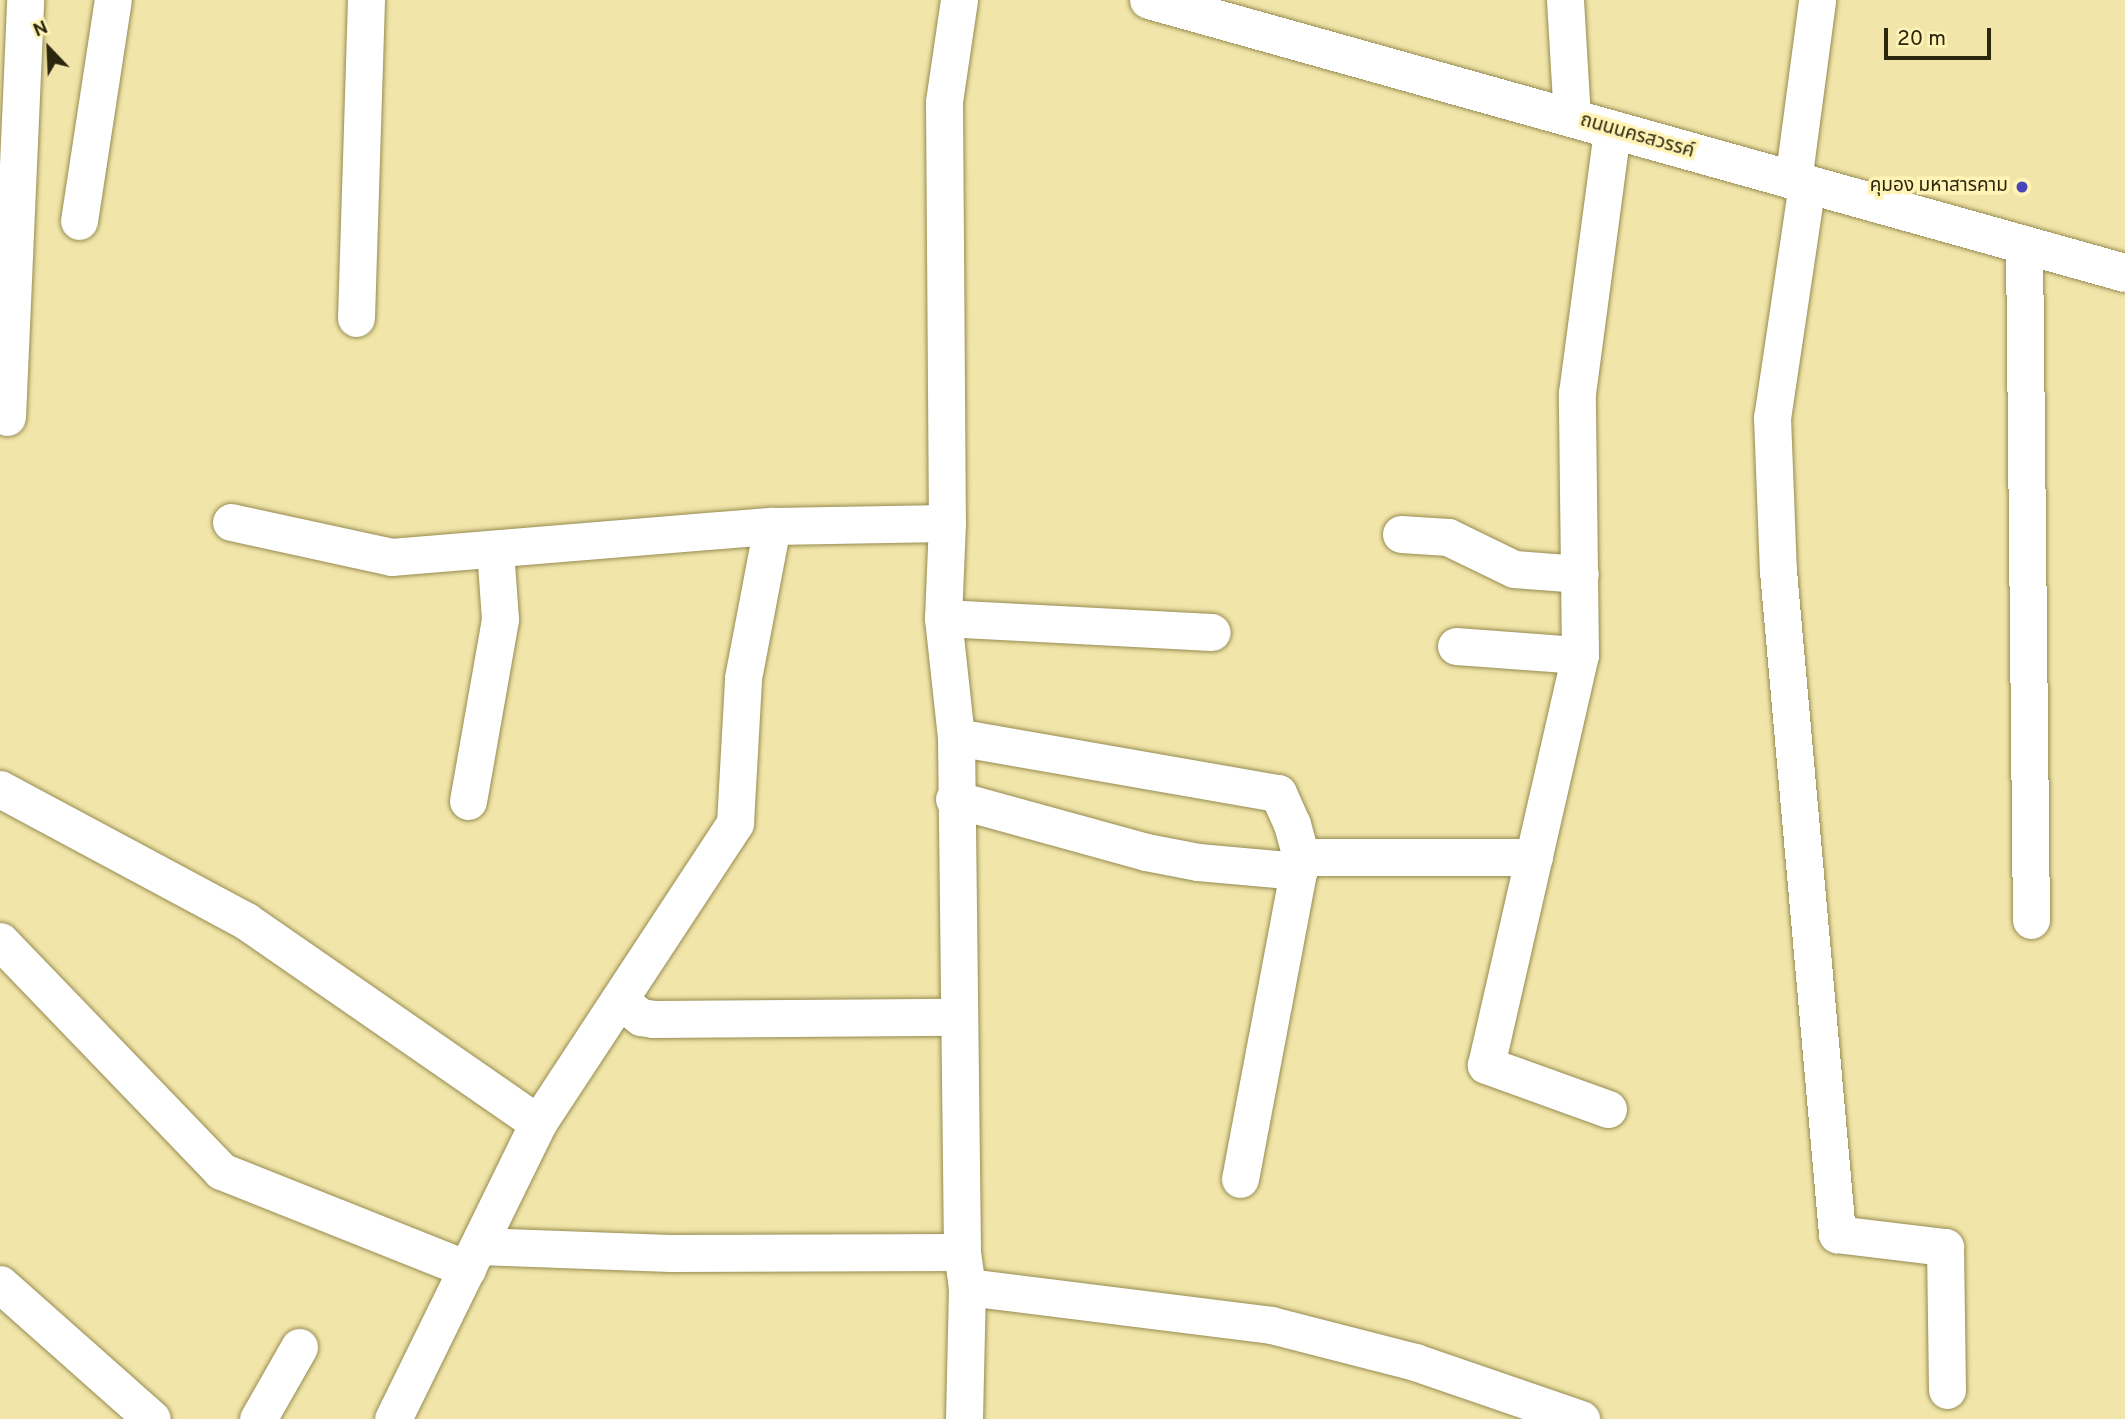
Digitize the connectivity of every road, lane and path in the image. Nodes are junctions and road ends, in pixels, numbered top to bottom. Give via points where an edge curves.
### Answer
1 (25, 0) edge
2 (113, 0) edge
3 (366, 0) edge
4 (960, 0) edge
5 (1149, 0) edge
6 (1565, 0) edge
7 (1817, 0) edge
8 (1572, 118) junction
9 (1612, 129) junction
10 (1800, 182) junction
11 (79, 221) dead end
12 (2024, 244) junction
13 (2125, 273) edge
14 (356, 318) dead end
15 (7, 417) dead end
16 (231, 522) dead end
17 (947, 523) junction
18 (772, 527) junction
19 (1401, 534) dead end
20 (495, 548) junction
21 (1580, 574) junction
22 (943, 618) junction
23 (1212, 632) dead end
24 (1456, 646) dead end
25 (1580, 654) junction
26 (956, 737) junction
27 (0, 789) edge
28 (954, 799) junction
29 (468, 800) dead end
30 (1534, 857) junction
31 (1300, 864) junction
32 (2031, 920) dead end
33 (0, 942) edge
34 (619, 1000) junction
35 (958, 1017) junction
36 (1608, 1109) dead end
37 (538, 1124) junction
38 (1240, 1179) dead end
39 (473, 1257) junction
40 (964, 1270) junction
41 (0, 1284) edge
42 (299, 1348) dead end
43 (1947, 1390) dead end
44 (152, 1419) edge
45 (258, 1419) edge
46 (393, 1419) edge
47 (964, 1419) edge
48 (1581, 1419) edge

1 - 15 street
2 - 11 street
3 - 14 street
4 - 17 street via 944,102
5 - 8 main road, ถนนนครสวรรค์
6 - 8 street
7 - 10 street
8 - 9 main road, ถนนนครสวรรค์
9 - 10 main road, ถนนนครสวรรค์
9 - 21 street via 1577,393
10 - 12 main road, ถนนนครสวรรค์
10 - 43 street via 1772,416 1778,572 1837,1234 1945,1247
12 - 13 main road, ถนนนครสวรรค์
12 - 32 street
16 - 20 street via 391,557
17 - 18 street
17 - 22 street
18 - 20 street
18 - 34 street via 743,678 735,823
19 - 21 street via 1448,537 1514,569
20 - 29 street via 500,619
21 - 25 street
22 - 23 street
22 - 26 street
24 - 25 street
25 - 30 street
26 - 28 street
26 - 31 street via 1278,793 1292,824
27 - 37 street via 246,921
28 - 31 street via 1198,862
28 - 35 street
30 - 31 street
30 - 36 street via 1486,1065
31 - 38 street
33 - 39 street via 221,1171
34 - 35 street via 641,1017 653,1019
34 - 37 street
35 - 40 street
37 - 39 street
39 - 40 street via 670,1253
39 - 46 street
40 - 47 street
40 - 48 street via 1271,1325 1415,1362
41 - 44 street
42 - 45 street

